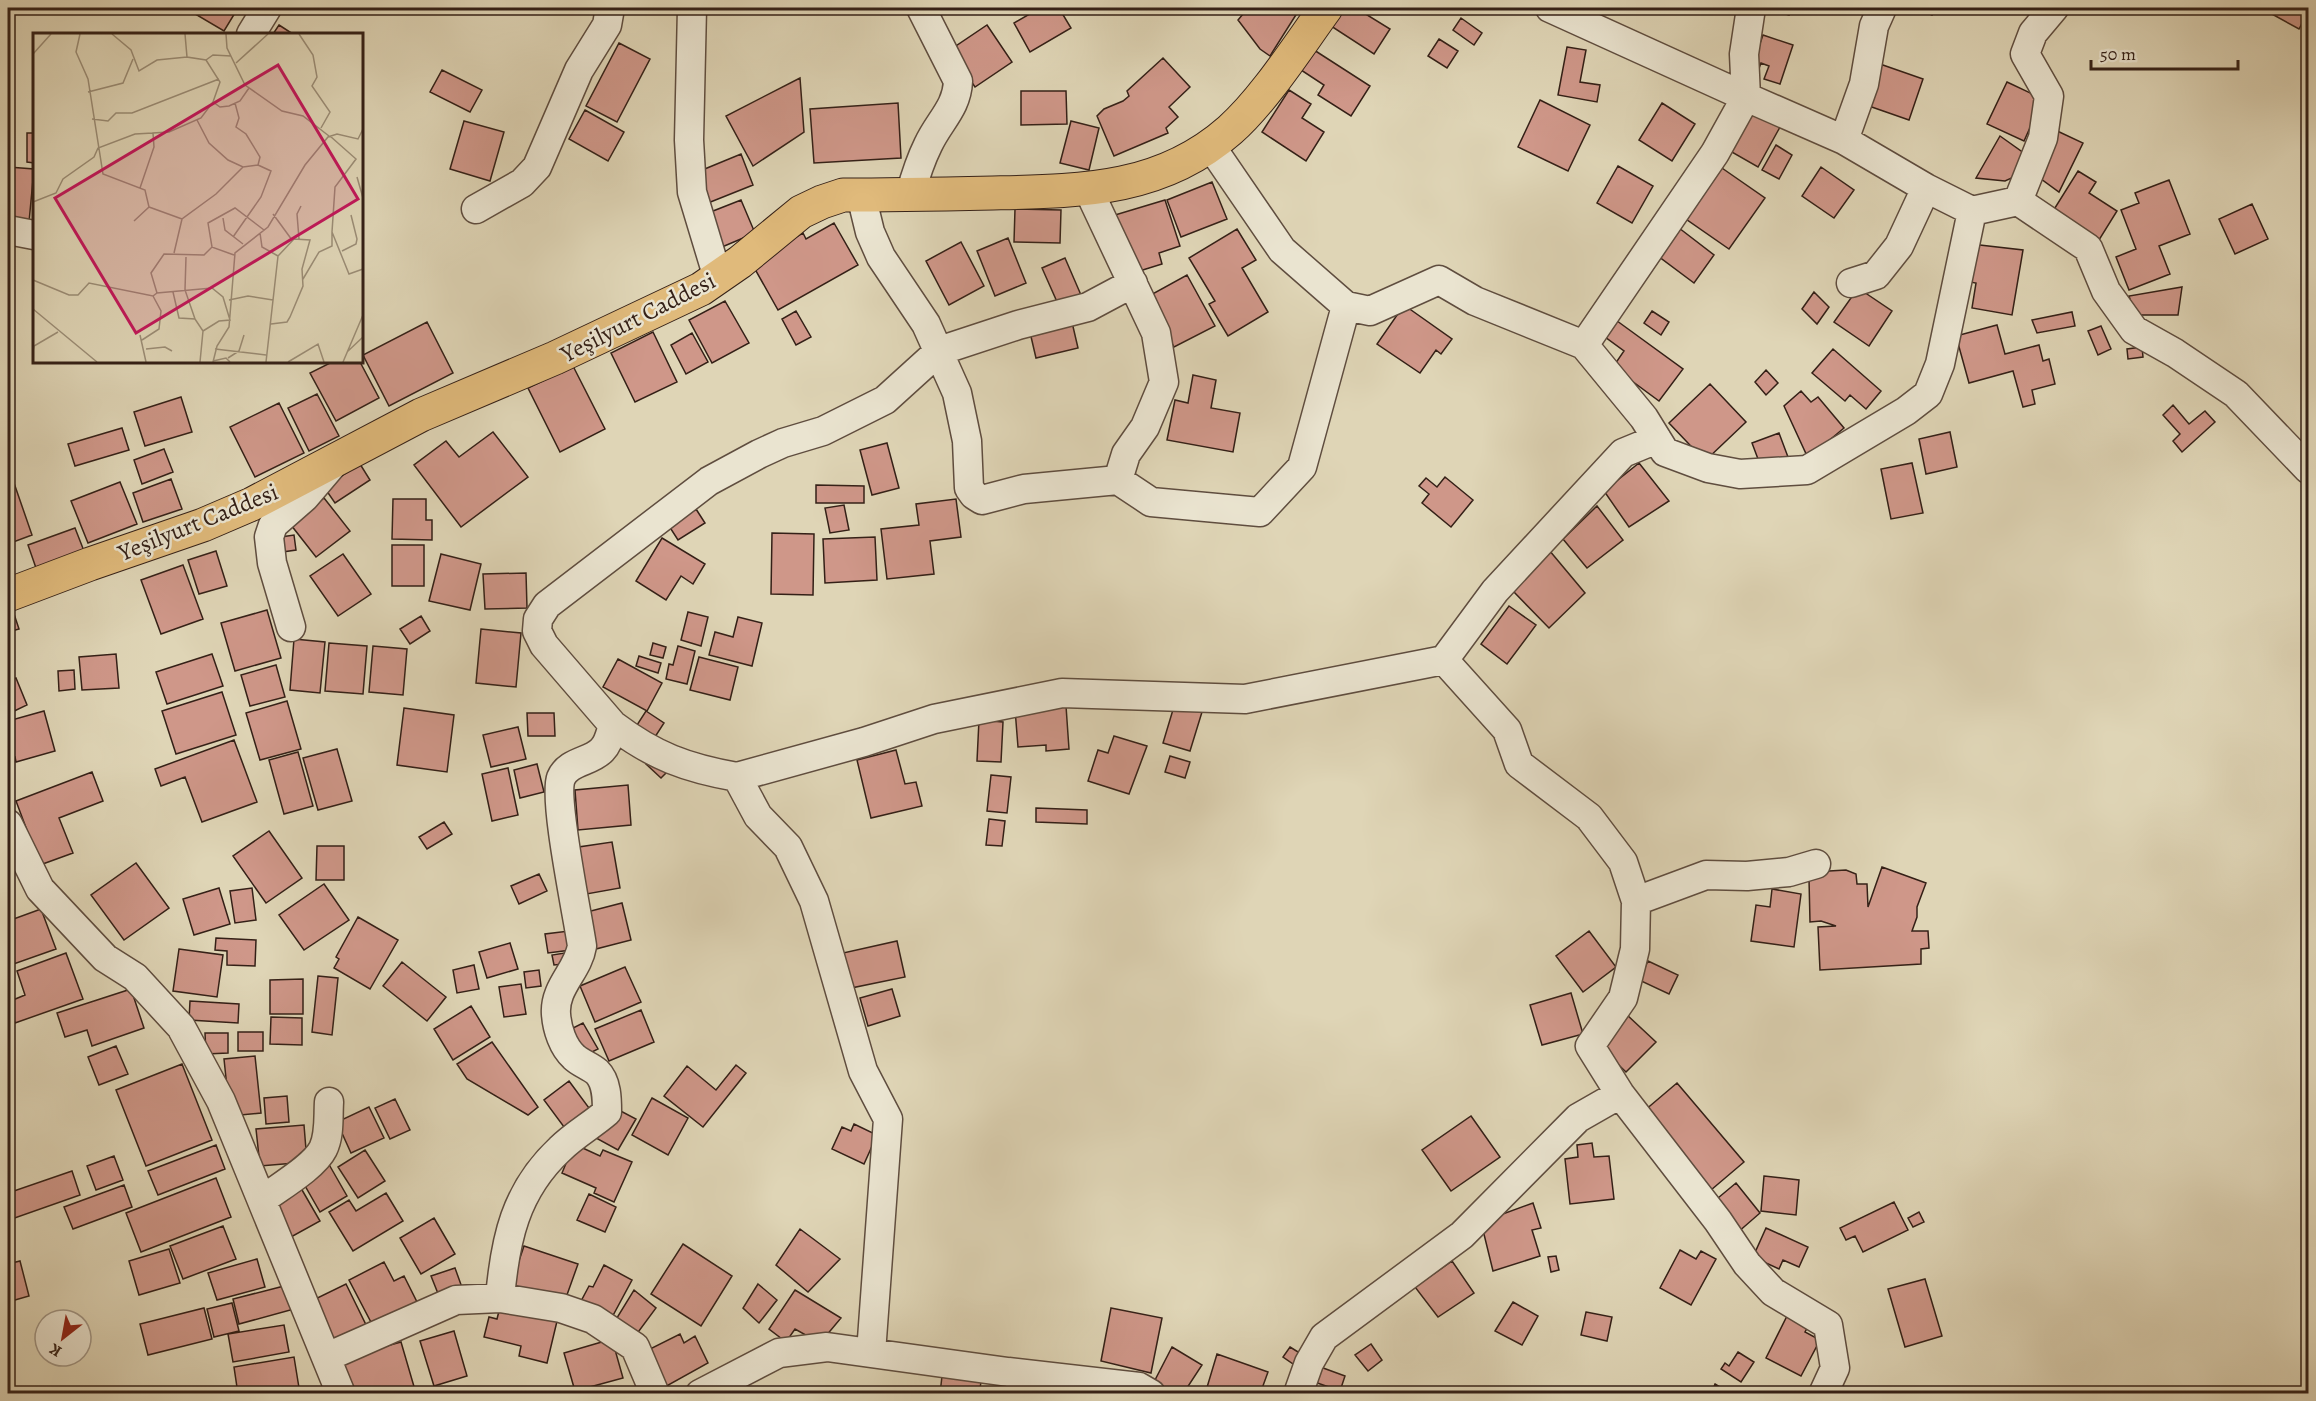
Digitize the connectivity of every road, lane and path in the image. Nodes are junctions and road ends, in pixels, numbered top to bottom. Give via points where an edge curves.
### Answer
1 (267, 8) edge
2 (610, 8) edge
3 (692, 8) edge
4 (921, 8) edge
5 (1326, 8) edge
6 (1550, 8) edge
7 (1752, 8) edge
8 (1882, 8) edge
9 (2054, 8) edge
10 (252, 33) edge
11 (1746, 98) junction
12 (1844, 140) junction
13 (1210, 145) junction
14 (1926, 188) junction
15 (1088, 189) junction
16 (861, 195) junction
17 (910, 195) junction
18 (2018, 201) junction
19 (476, 209) dead end
20 (1972, 212) junction
21 (8, 231) edge
22 (33, 235) edge
23 (718, 278) junction
24 (1133, 283) junction
25 (1851, 283) dead end
26 (1346, 306) junction
27 (1584, 345) junction
28 (939, 351) junction
29 (1657, 439) junction
30 (335, 461) junction
31 (2308, 469) edge
32 (1118, 480) junction
33 (8, 595) edge
34 (291, 627) dead end
35 (1444, 660) junction
36 (613, 725) junction
37 (736, 777) junction
38 (8, 824) edge
39 (1816, 864) dead end
40 (1636, 901) junction
41 (1620, 1094) junction
42 (329, 1102) dead end
43 (262, 1200) junction
44 (500, 1298) junction
45 (871, 1353) junction
46 (327, 1357) junction
47 (341, 1394) edge
48 (655, 1394) edge
49 (700, 1394) edge
50 (1151, 1394) edge
51 (1298, 1394) edge
52 (1823, 1394) edge

1 - 10 street
2 - 19 street via 607,25 579,70 537,167 522,183
3 - 23 street via 692,192
4 - 17 street via 958,81 958,94 921,158
5 - 13 main road, Yeşilyurt Caddesi via 1252,106
6 - 11 street
7 - 11 street via 1744,54
8 - 12 street via 1874,26 1864,84
9 - 18 street via 2033,33 2025,54 2049,96 2043,138
11 - 12 street
11 - 27 street via 1715,153
12 - 14 street
13 - 15 main road, Yeşilyurt Caddesi via 1148,176
13 - 26 street via 1282,250
14 - 20 street
14 - 25 street via 1899,246 1876,275
15 - 17 main road, Yeşilyurt Caddesi
15 - 24 street
16 - 17 main road, Yeşilyurt Caddesi
16 - 23 main road, Yeşilyurt Caddesi via 843,195 801,212
16 - 28 street via 881,257 926,324
18 - 20 street
18 - 31 street via 2088,248 2106,291 2133,330 2236,394
20 - 29 street via 1940,364 1928,394 1906,411 1807,470 1740,474 1708,468 1665,452
21 - 22 street
23 - 30 main road, Yeşilyurt Caddesi via 555,358 420,415
24 - 28 street via 1088,307
24 - 32 street via 1156,333 1164,382 1145,427 1126,454
26 - 27 street via 1370,311 1438,280 1475,301
26 - 32 street via 1302,466 1260,512 1151,502
27 - 29 street
28 - 32 street via 957,393 967,441 969,488 974,495 982,500 1024,489
28 - 36 street via 885,400 823,431 783,442 710,481 547,605 538,619 537,631 544,645
29 - 35 street via 1623,453 1495,591
30 - 33 main road, Yeşilyurt Caddesi via 203,525
30 - 34 street via 305,497 273,525 268,537
35 - 37 street via 1245,699 1062,693 933,719
35 - 40 street via 1507,730 1519,764 1589,817 1623,862
36 - 37 street via 662,757 700,771
36 - 44 street via 602,751 567,769 559,792 582,946 580,959 561,990 556,1014 563,1041 573,1056 598,1074 607,1095 607,1112 561,1147 540,1169 512,1223
37 - 45 street via 758,816 788,847 814,900 863,1071 888,1119
38 - 43 street via 39,889 105,958 135,977 181,1027 221,1101
39 - 40 street via 1789,872 1706,875
40 - 41 street via 1635,949 1623,998 1590,1046
41 - 51 street via 1578,1118 1462,1235 1324,1337
41 - 52 street via 1747,1264 1773,1292 1828,1325 1835,1368
42 - 43 street via 323,1150 316,1160
43 - 46 street
44 - 46 street via 456,1300
44 - 48 street via 561,1308 593,1319 635,1347
45 - 49 street via 827,1347 779,1353
45 - 50 street via 1139,1387
46 - 47 street

